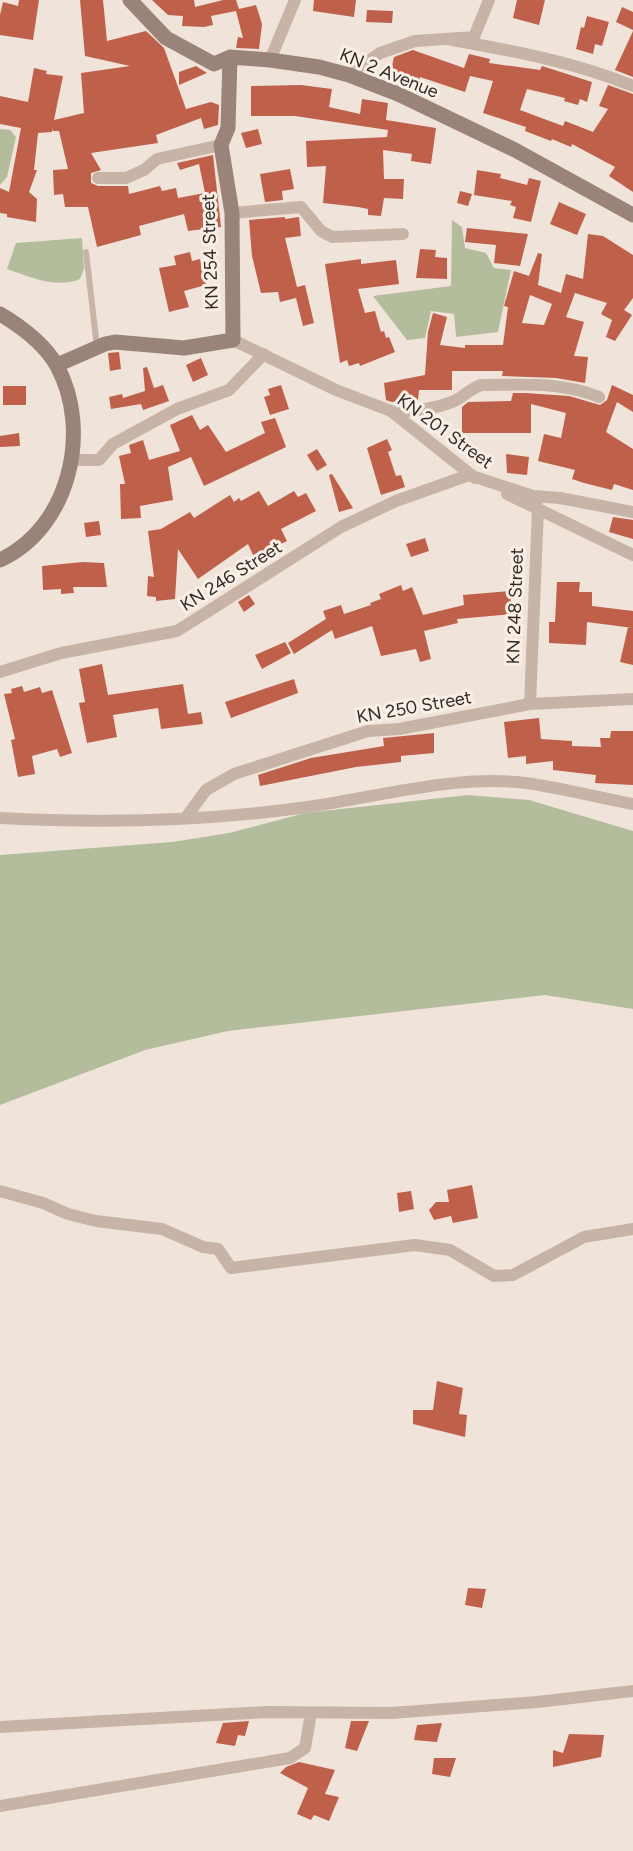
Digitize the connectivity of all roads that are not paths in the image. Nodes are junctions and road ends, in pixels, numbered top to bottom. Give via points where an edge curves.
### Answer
1 (130, 0) edge
2 (295, 0) edge
3 (489, 0) edge
4 (452, 40) junction
5 (230, 57) junction
6 (270, 60) junction
7 (349, 75) junction
8 (633, 86) edge
9 (221, 145) junction
10 (98, 178) dead end
11 (232, 213) junction
12 (633, 215) edge
13 (403, 234) dead end
14 (86, 252) dead end
15 (0, 314) edge
16 (233, 340) junction
17 (97, 348) junction
18 (264, 354) junction
19 (57, 365) junction
20 (599, 397) dead end
21 (391, 411) junction
22 (71, 460) junction
23 (469, 475) junction
24 (533, 496) junction
25 (538, 509) junction
26 (633, 512) edge
27 (633, 555) edge
28 (0, 560) edge
29 (0, 672) edge
30 (633, 699) edge
31 (530, 704) junction
32 (633, 804) edge
33 (188, 816) junction
34 (0, 818) edge
35 (0, 1191) edge
36 (633, 1229) edge
37 (633, 1691) edge
38 (311, 1713) junction
39 (0, 1727) edge
40 (0, 1806) edge

1 - 5 main road, KN 2 Avenue via 166,38 214,64
2 - 6 street
3 - 4 street via 474,37
4 - 7 street via 415,41 380,53
4 - 8 street via 586,68
5 - 6 main road, KN 2 Avenue
5 - 9 main road, KN 254 Street via 228,128
6 - 7 main road, KN 2 Avenue
7 - 12 main road, KN 2 Avenue via 398,94 572,178
9 - 10 street via 157,159 126,178
9 - 11 main road, KN 254 Street
11 - 13 street via 301,207 321,231 332,237
11 - 16 main road, KN 254 Street
14 - 17 lane
15 - 19 main road via 20,325
16 - 17 main road via 184,348 115,342
16 - 18 street, KN 201 Street
17 - 19 main road
18 - 21 street, KN 201 Street via 336,390
18 - 22 street via 229,390 177,408 112,444 99,460
19 - 22 main road via 74,421
20 - 21 street via 557,384 481,385 452,402 421,410
21 - 23 street, KN 201 Street
22 - 28 main road via 66,485 49,517 13,554
23 - 24 street
23 - 25 street, KN 201 Street
23 - 29 street, KN 246 Street via 396,501 341,527 177,632 61,653
24 - 25 street
24 - 26 street
25 - 27 street, KN 201 Street
25 - 31 street, KN 248 Street
30 - 31 street, KN 250 Street
31 - 33 street, KN 250 Street via 399,729 368,731 244,771 206,790
32 - 33 street via 516,782 446,785 299,808
33 - 34 street via 113,821
35 - 36 street via 96,1221 162,1229 203,1247 218,1248 231,1268 415,1245 450,1250 494,1276 513,1275 584,1237
37 - 38 street via 391,1713
38 - 39 street via 190,1715
38 - 40 street via 305,1748 291,1758

